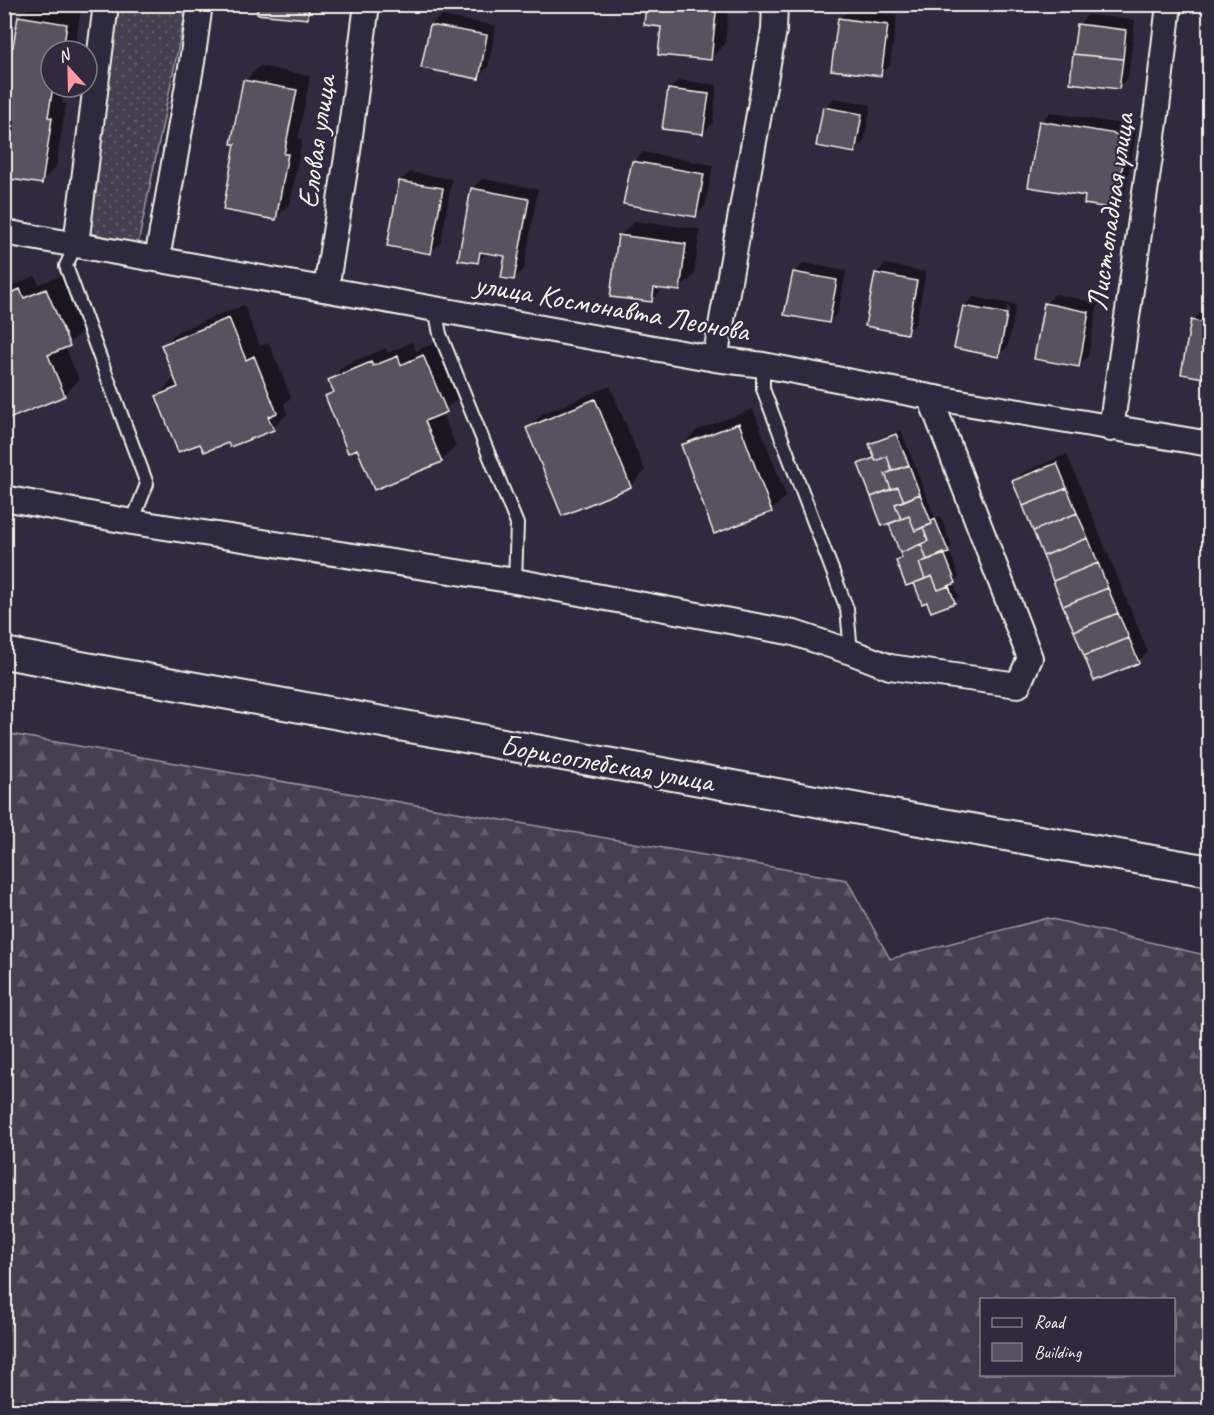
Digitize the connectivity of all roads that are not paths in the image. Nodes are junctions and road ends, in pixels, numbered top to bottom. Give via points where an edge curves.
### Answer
1 (106, 4) edge
2 (200, 4) edge
3 (367, 4) edge
4 (775, 4) edge
5 (1169, 4) edge
6 (4, 232) edge
7 (76, 244) junction
8 (157, 259) junction
9 (326, 289) junction
10 (435, 308) junction
11 (715, 358) junction
12 (763, 365) junction
13 (930, 397) junction
14 (1111, 429) junction
15 (1209, 444) edge
16 (4, 498) edge
17 (132, 522) junction
18 (515, 581) junction
19 (851, 652) junction
20 (4, 653) edge
21 (1209, 871) edge

1 - 7 street
2 - 8 street
3 - 9 street, Еловая улица
4 - 11 street via 774,30
5 - 14 street, Листопадная улица
6 - 7 street, улица Космонавта Леонова
7 - 8 street, улица Космонавта Леонова
7 - 17 lane via 66,266 147,484
8 - 9 street, улица Космонавта Леонова
9 - 10 street, улица Космонавта Леонова
10 - 11 street, улица Космонавта Леонова
10 - 18 lane via 440,334 517,524
11 - 12 street, улица Космонавта Леонова
12 - 13 street, улица Космонавта Леонова
12 - 19 lane via 763,389 847,609
13 - 14 street, улица Космонавта Леонова
13 - 19 street via 1030,658 1018,685 890,667
14 - 15 street, улица Космонавта Леонова
16 - 17 street
17 - 18 street
18 - 19 street via 794,633
20 - 21 street, Борисоглебская улица

